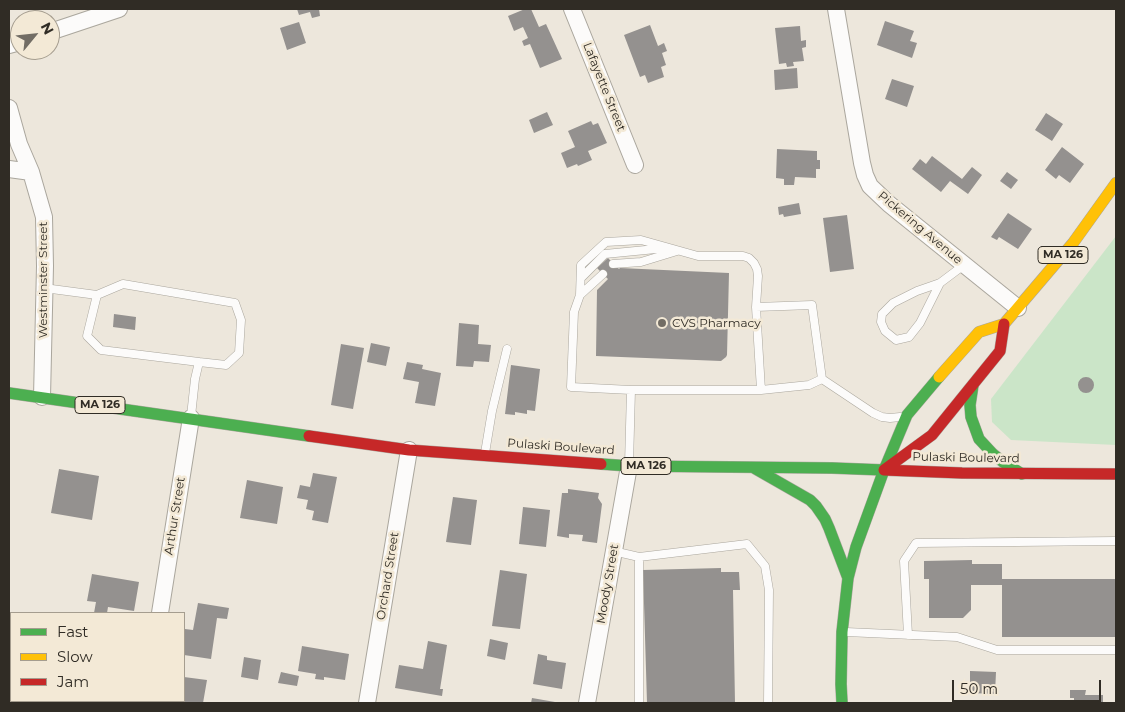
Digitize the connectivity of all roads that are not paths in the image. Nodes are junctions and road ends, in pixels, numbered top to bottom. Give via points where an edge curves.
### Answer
1 (119, 9) edge
2 (572, 9) edge
3 (836, 9) edge
4 (60, 29) edge
5 (9, 108) edge
6 (635, 165) dead end
7 (9, 169) edge
8 (30, 172) junction
9 (1116, 183) edge
10 (670, 248) junction
11 (679, 250) junction
12 (614, 264) dead end
13 (964, 265) junction
14 (603, 274) dead end
15 (580, 278) junction
16 (940, 283) junction
17 (44, 288) junction
18 (97, 294) junction
19 (580, 295) junction
20 (756, 307) junction
21 (1018, 308) junction
22 (1004, 324) junction
23 (507, 349) dead end
24 (199, 362) junction
25 (822, 379) junction
26 (973, 385) junction
27 (631, 390) junction
28 (761, 390) junction
29 (9, 393) edge
30 (42, 397) junction
31 (907, 415) junction
32 (191, 418) junction
33 (410, 450) junction
34 (484, 455) junction
35 (629, 466) junction
36 (752, 467) junction
37 (884, 470) junction
38 (1022, 474) junction
39 (1116, 474) edge
40 (1116, 541) edge
41 (614, 551) junction
42 (639, 556) junction
43 (848, 578) junction
44 (160, 612) edge
45 (842, 632) junction
46 (908, 635) junction
47 (1116, 650) edge
48 (368, 703) edge
49 (587, 703) edge
50 (639, 703) edge
51 (768, 703) edge
52 (842, 703) edge

1 - 4 street
2 - 6 street, Lafayette Street
3 - 13 street, Pickering Avenue via 862,163 870,186
5 - 8 street, Westminster Street
7 - 8 street
8 - 17 street, Westminster Street via 44,217
9 - 21 main road, MA 126 via 1073,243
10 - 11 lane
10 - 15 lane via 605,254
10 - 15 lane via 641,240 606,242 581,265
11 - 12 lane via 641,262
11 - 20 lane via 698,256 749,258 758,276
13 - 16 lane
13 - 21 street, Pickering Avenue
14 - 19 lane
15 - 19 lane
16 - 16 lane via 893,303 882,314 885,331 896,340 909,337 920,323
17 - 18 lane
17 - 30 street, Westminster Street
18 - 24 lane via 87,336 101,350
18 - 24 lane via 123,284 234,303 242,320 239,353 226,365
19 - 27 lane via 574,312 571,387
20 - 25 lane via 812,304
20 - 28 lane
21 - 22 main road, MA 126
22 - 26 main road via 1000,350
22 - 31 main road via 979,332
23 - 34 lane
24 - 32 lane
25 - 28 lane via 809,385
25 - 31 lane via 882,417
26 - 37 main road via 932,435
26 - 38 main road via 971,417 980,439 992,454
27 - 28 lane
27 - 35 lane
29 - 30 main road, Pulaski Boulevard / MA 126
30 - 32 main road, Pulaski Boulevard / MA 126
31 - 37 main road
32 - 33 main road, Pulaski Boulevard / MA 126
32 - 44 street, Arthur Street
33 - 34 main road, Pulaski Boulevard / MA 126
33 - 48 street, Orchard Street
34 - 35 main road, Pulaski Boulevard / MA 126
35 - 36 main road, Pulaski Boulevard / MA 126
35 - 41 street, Moody Street
36 - 37 main road, Pulaski Boulevard / MA 126
36 - 43 main road via 795,490 816,506 825,519
37 - 38 main road, Pulaski Boulevard
37 - 43 main road
38 - 39 main road, Pulaski Boulevard
40 - 46 lane via 916,543 904,561
41 - 42 lane
41 - 49 street, Moody Street
42 - 50 lane
42 - 51 lane via 747,544 765,566 769,590
43 - 45 main road
45 - 46 lane
45 - 52 main road
46 - 47 lane via 957,638 997,650

